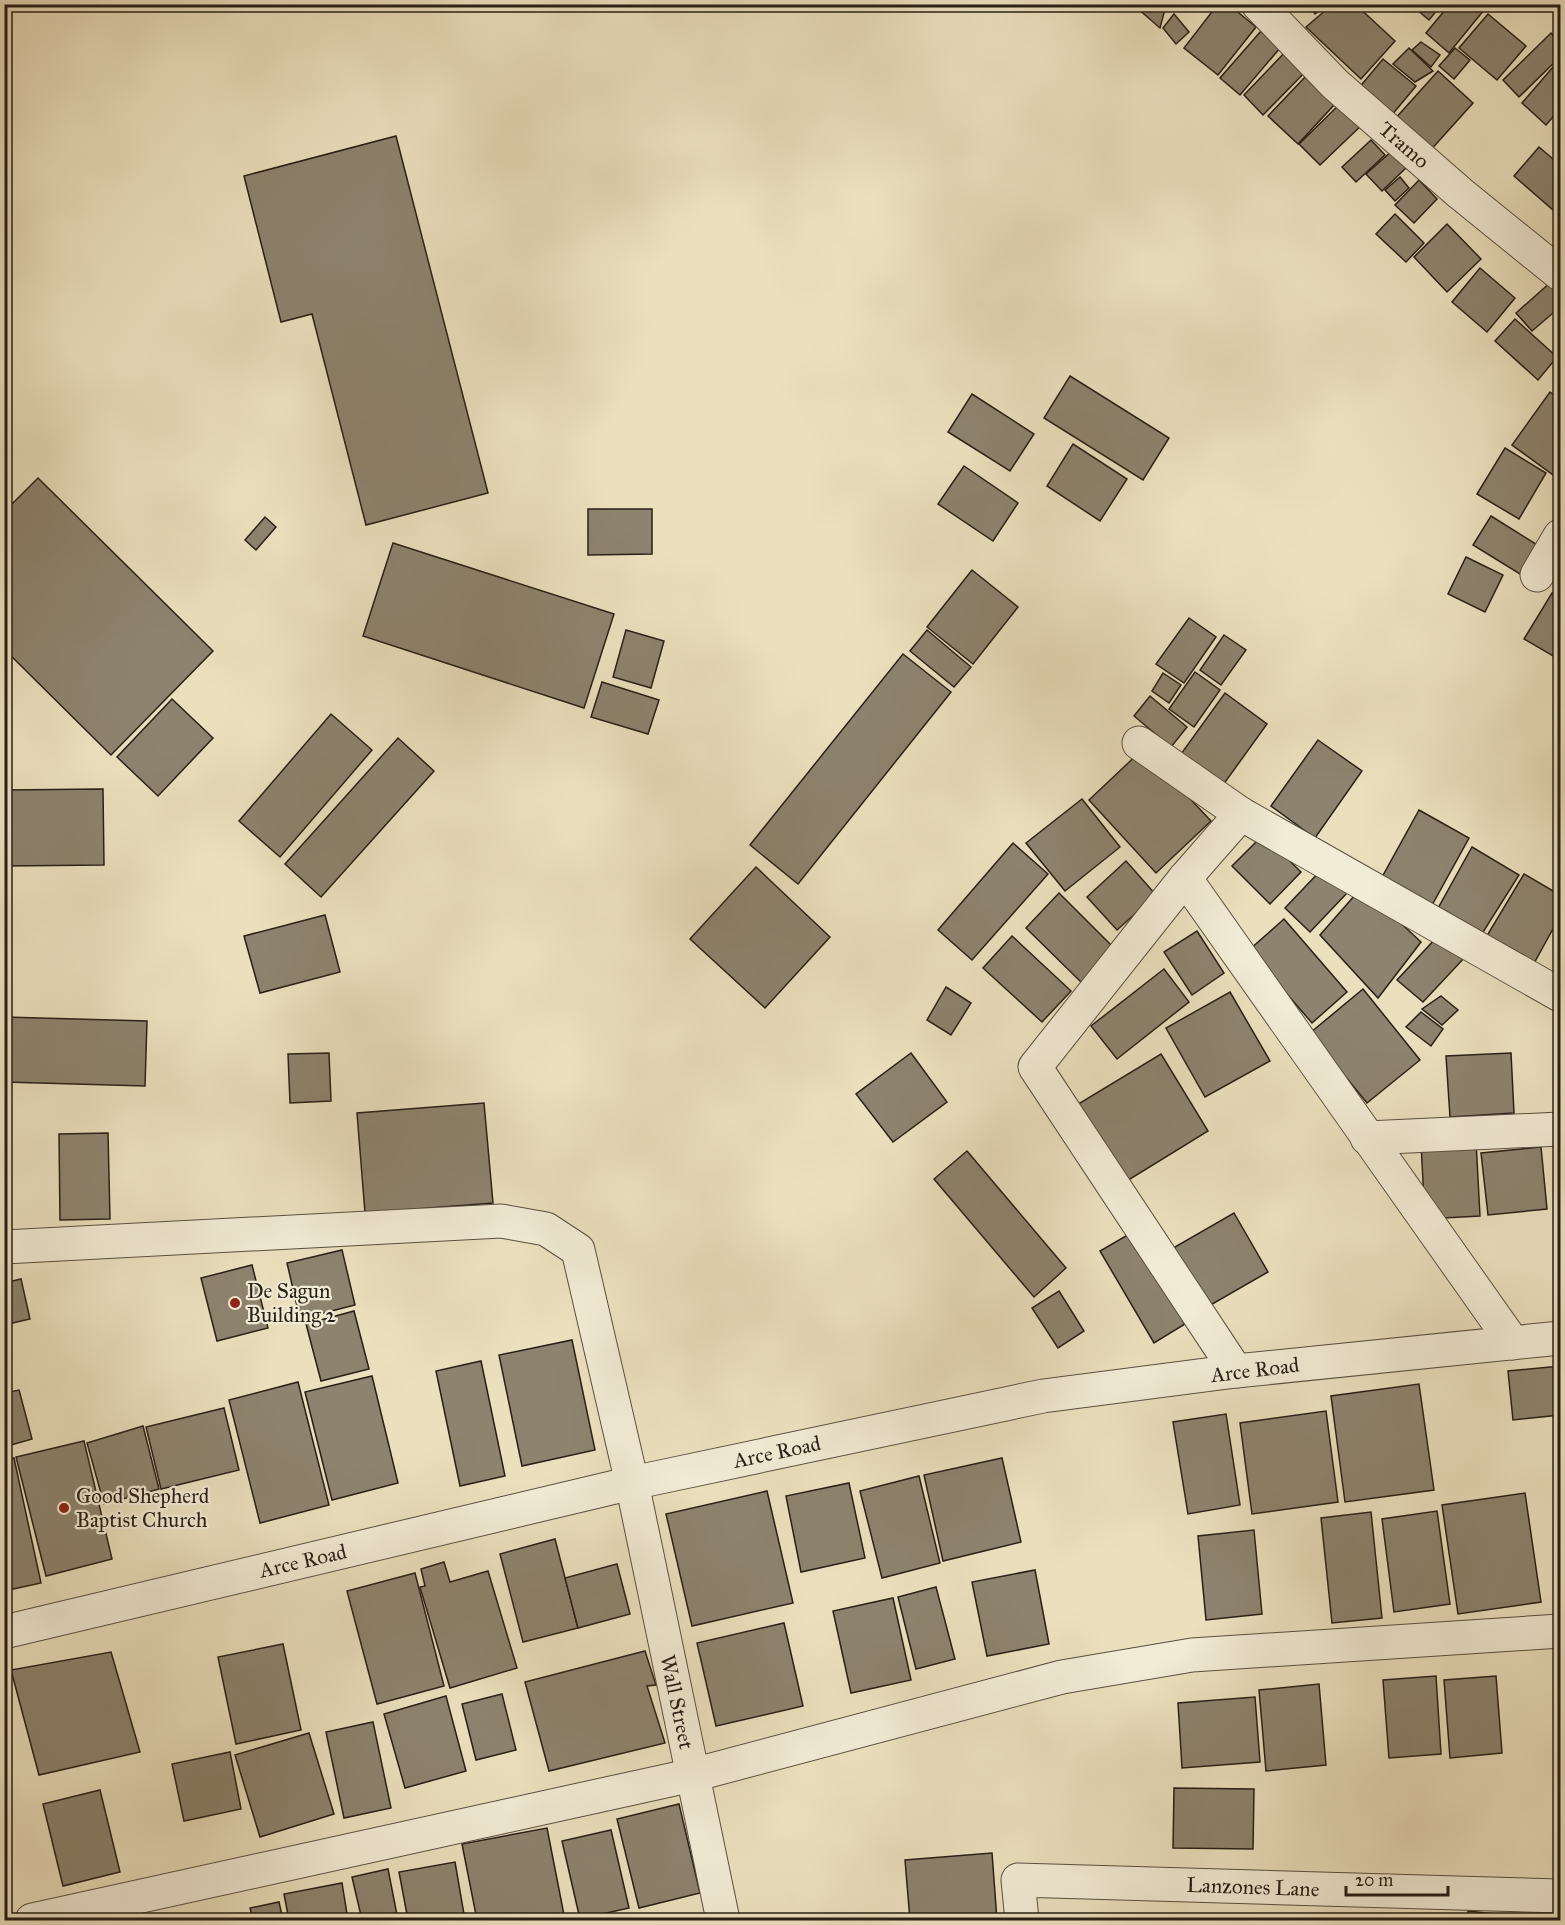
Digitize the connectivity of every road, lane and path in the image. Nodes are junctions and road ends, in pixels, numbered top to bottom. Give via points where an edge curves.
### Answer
1 (1257, 4) edge
2 (1560, 274) edge
3 (1560, 536) edge
4 (1537, 575) dead end
5 (1139, 743) dead end
6 (1241, 814) junction
7 (1185, 878) junction
8 (1560, 995) edge
9 (1560, 1129) edge
10 (1367, 1138) junction
11 (4, 1247) edge
12 (1560, 1338) edge
13 (1513, 1342) junction
14 (1236, 1371) junction
15 (632, 1483) junction
16 (1560, 1631) edge
17 (4, 1632) edge
18 (693, 1775) junction
19 (1560, 1896) edge
20 (32, 1920) edge
21 (723, 1920) edge
22 (1022, 1920) edge

1 - 2 street, Tramo via 1335,84
3 - 4 street
5 - 6 street
6 - 7 street
6 - 8 street
7 - 10 street
7 - 14 street via 1035,1067
9 - 10 street
10 - 13 street
11 - 15 street, Wall Street via 501,1221 546,1229 578,1250
12 - 13 street, Arce Road
13 - 14 street, Arce Road
14 - 15 street, Arce Road via 1043,1396
15 - 17 street, Arce Road
15 - 18 street, Wall Street
16 - 18 street via 1192,1655 1062,1677
18 - 20 street
18 - 21 street, Wall Street
19 - 22 street, Lanzones Lane via 1018,1881

